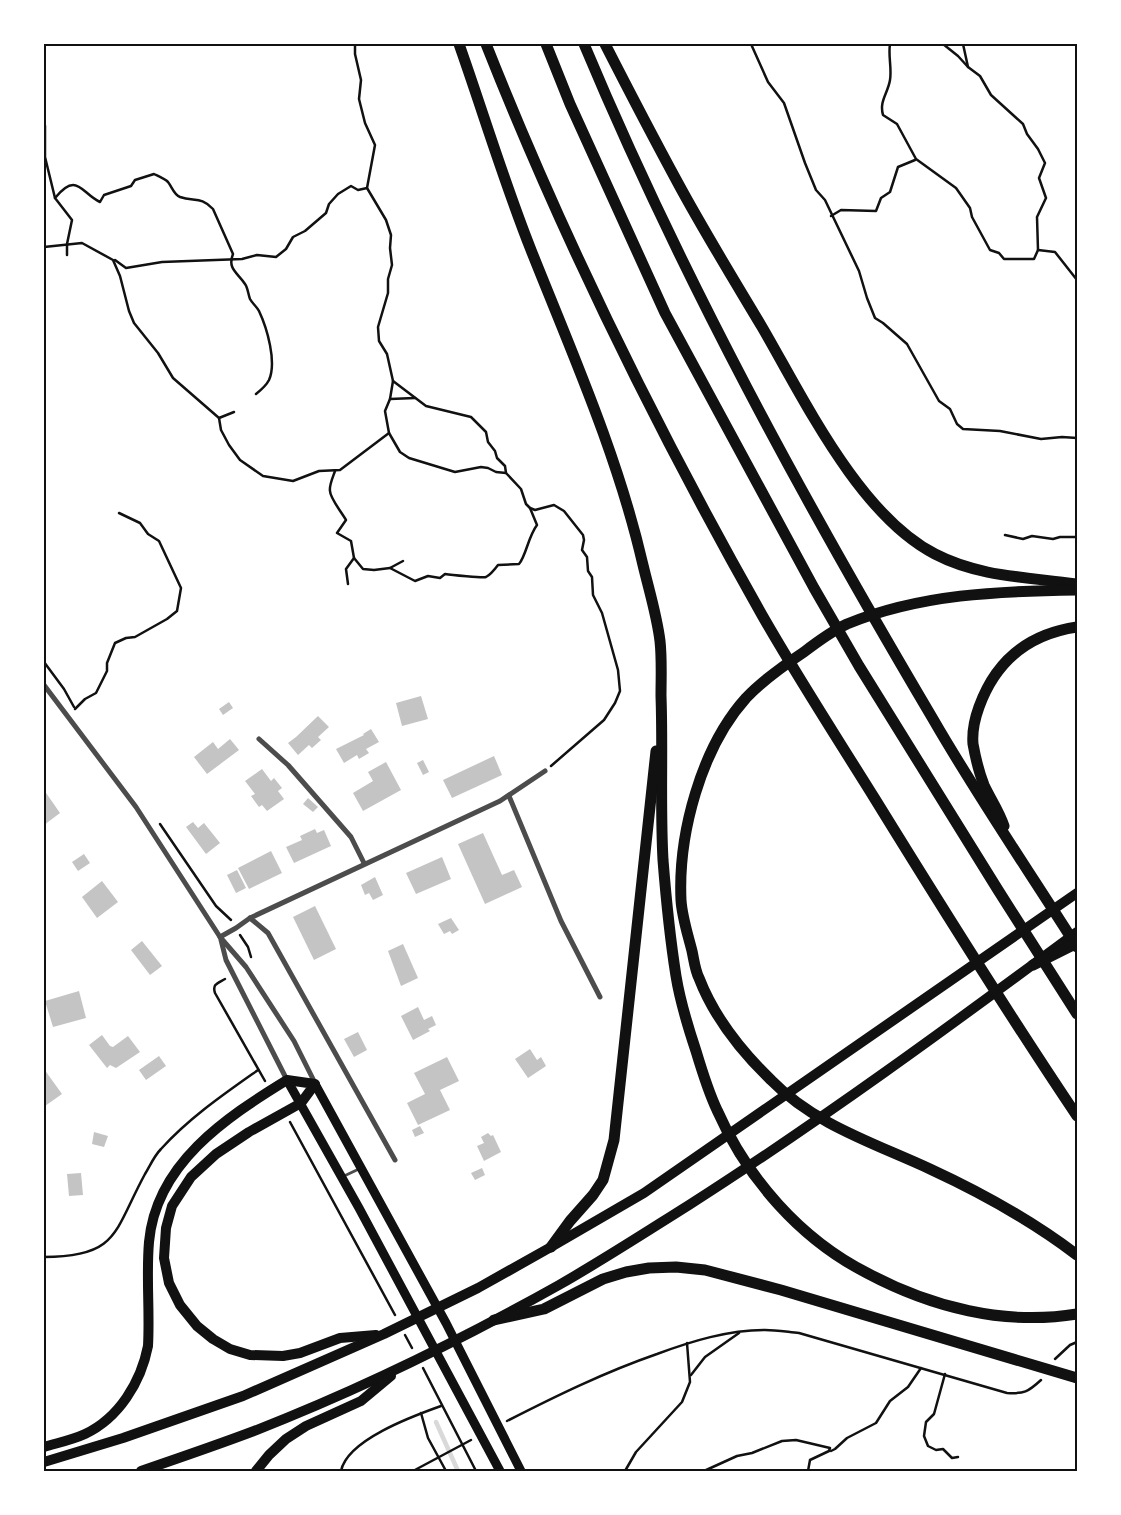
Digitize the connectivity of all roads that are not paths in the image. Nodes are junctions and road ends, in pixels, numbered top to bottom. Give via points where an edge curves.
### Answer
1 (459, 44) edge
2 (486, 44) edge
3 (546, 44) edge
4 (584, 44) edge
5 (605, 44) edge
6 (1077, 585) edge
7 (1077, 590) edge
8 (1077, 627) edge
9 (44, 686) edge
10 (661, 702) junction
11 (259, 739) dead end
12 (545, 771) road end
13 (509, 796) junction
14 (1010, 844) junction
15 (364, 863) junction
16 (1077, 893) edge
17 (250, 918) junction
18 (1077, 932) edge
19 (220, 937) junction
20 (1077, 945) edge
21 (1033, 965) junction
22 (600, 998) dead end
23 (1077, 1014) edge
24 (287, 1080) junction
25 (315, 1084) junction
26 (301, 1103) junction
27 (1077, 1116) edge
28 (395, 1160) dead end
29 (361, 1167) junction
30 (342, 1177) junction
31 (551, 1248) junction
32 (1077, 1255) edge
33 (1077, 1314) edge
34 (494, 1320) junction
35 (384, 1334) junction
36 (402, 1367) junction
37 (1077, 1378) edge
38 (44, 1447) edge
39 (44, 1462) edge
40 (141, 1471) edge
41 (256, 1471) edge
42 (500, 1471) edge
43 (521, 1471) edge

1 - 10 highway via 529,245 605,439 635,528 660,641
2 - 27 highway via 522,135 616,340 763,617 950,922
3 - 23 highway via 665,313 814,588 859,666
4 - 14 highway via 673,243 758,411 933,720
5 - 6 highway via 680,187 800,393 840,461 875,504 902,531 934,554 952,562 990,573
7 - 32 highway via 979,593 920,602 845,625 768,676 744,700 704,768 689,815 682,861 681,903 698,977 715,1012 743,1051 773,1083 838,1129 986,1196 1044,1230
8 - 14 highway via 1045,635 1007,659 984,693 976,717 973,744 984,784 998,810
9 - 19 street via 136,807
10 - 31 highway via 613,1147 603,1180
10 - 33 highway via 663,859 676,979 687,1025 717,1110 761,1184 821,1244 892,1286 929,1301 969,1311 1012,1317
11 - 15 street via 288,765 351,837
12 - 13 street
13 - 15 street
13 - 22 street via 562,921
14 - 20 highway
15 - 17 street
16 - 31 highway via 651,1188
17 - 19 street
17 - 28 street via 268,934
18 - 21 highway
19 - 24 street via 226,960
19 - 25 street via 246,967 294,1041
20 - 21 highway
21 - 34 highway via 723,1183 599,1261
24 - 25 highway
24 - 26 main road
24 - 38 highway via 200,1142 177,1168 159,1199 152,1220 148,1346 130,1394 103,1423 85,1434
25 - 26 highway
25 - 29 main road
26 - 30 main road
26 - 35 highway via 216,1154 191,1177 172,1206 166,1228 164,1258 169,1283 180,1305 197,1326 230,1349 250,1355 283,1356 340,1338
29 - 30 lane
29 - 43 main road via 446,1323
30 - 42 main road
31 - 35 highway
34 - 36 highway
34 - 37 highway via 544,1309 603,1279 626,1272 676,1266 705,1270 781,1290
35 - 39 highway via 234,1399
36 - 40 highway via 255,1431
36 - 41 highway via 361,1401 306,1426 286,1439

